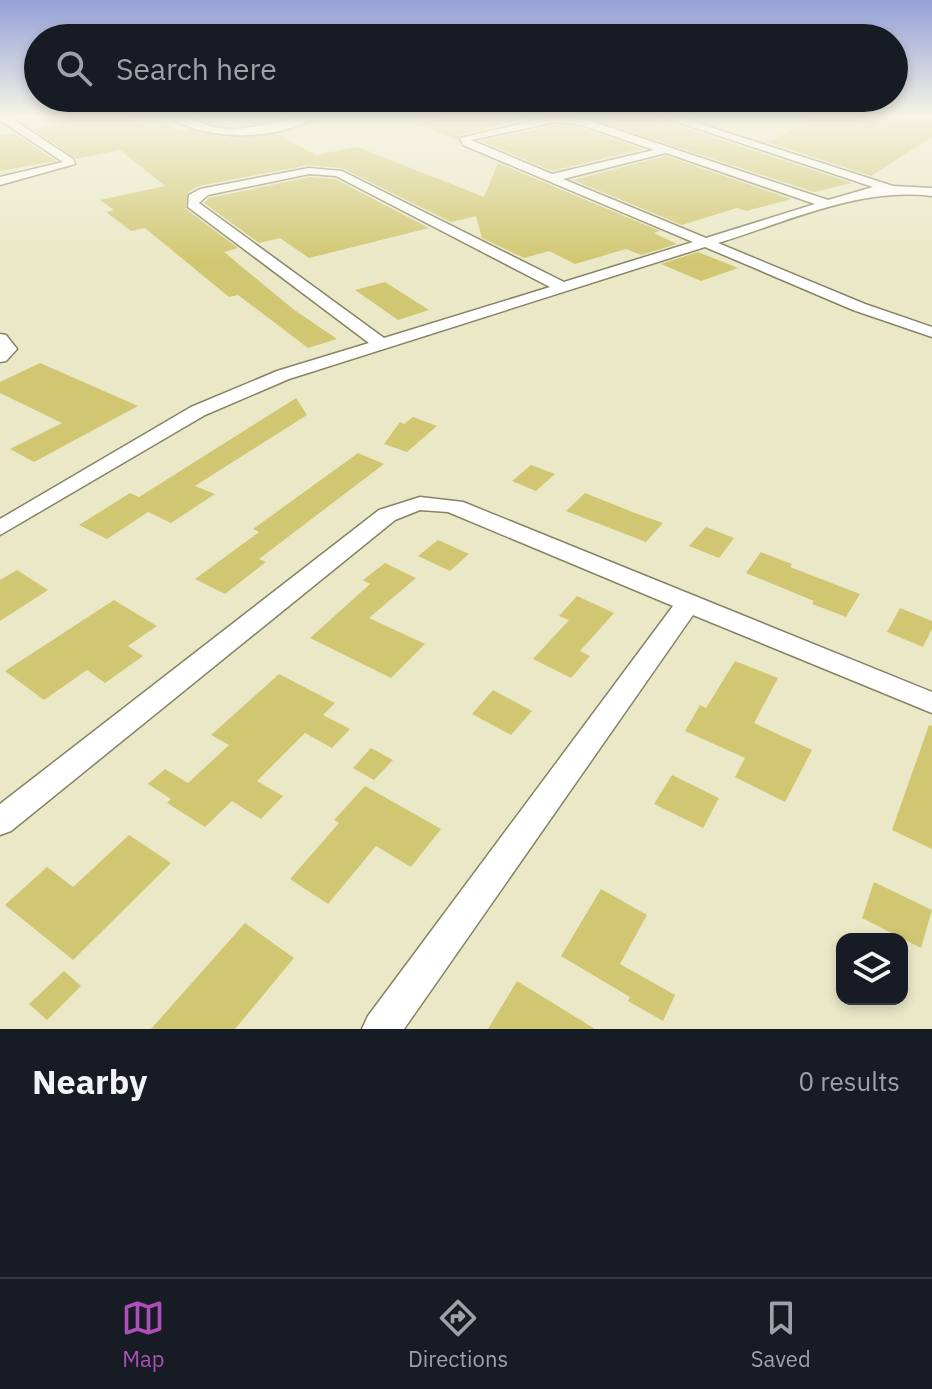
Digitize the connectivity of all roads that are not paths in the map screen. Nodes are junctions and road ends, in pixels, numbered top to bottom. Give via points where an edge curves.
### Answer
1 (69, 164) edge
2 (517, 164) edge
3 (608, 164) edge
4 (708, 164) edge
5 (812, 164) edge
6 (551, 178) junction
7 (0, 181) edge
8 (889, 189) junction
9 (932, 192) edge
10 (827, 204) junction
11 (705, 241) junction
12 (562, 287) junction
13 (932, 332) edge
14 (0, 339) edge
15 (382, 344) junction
16 (0, 357) edge
17 (0, 528) edge
18 (688, 604) junction
19 (932, 703) edge
20 (0, 822) edge
21 (381, 1029) edge

1 - 7 street
2 - 6 street
3 - 6 street
4 - 10 street
5 - 8 street
6 - 11 street
8 - 9 street
8 - 10 street
10 - 11 street
11 - 12 street
11 - 13 street
12 - 15 street
12 - 15 street via 338,173 309,171 193,198 192,204
14 - 16 street via 8,349
15 - 17 street via 283,375 211,405
18 - 19 street
18 - 20 street via 455,507 438,502 402,507
18 - 21 street

